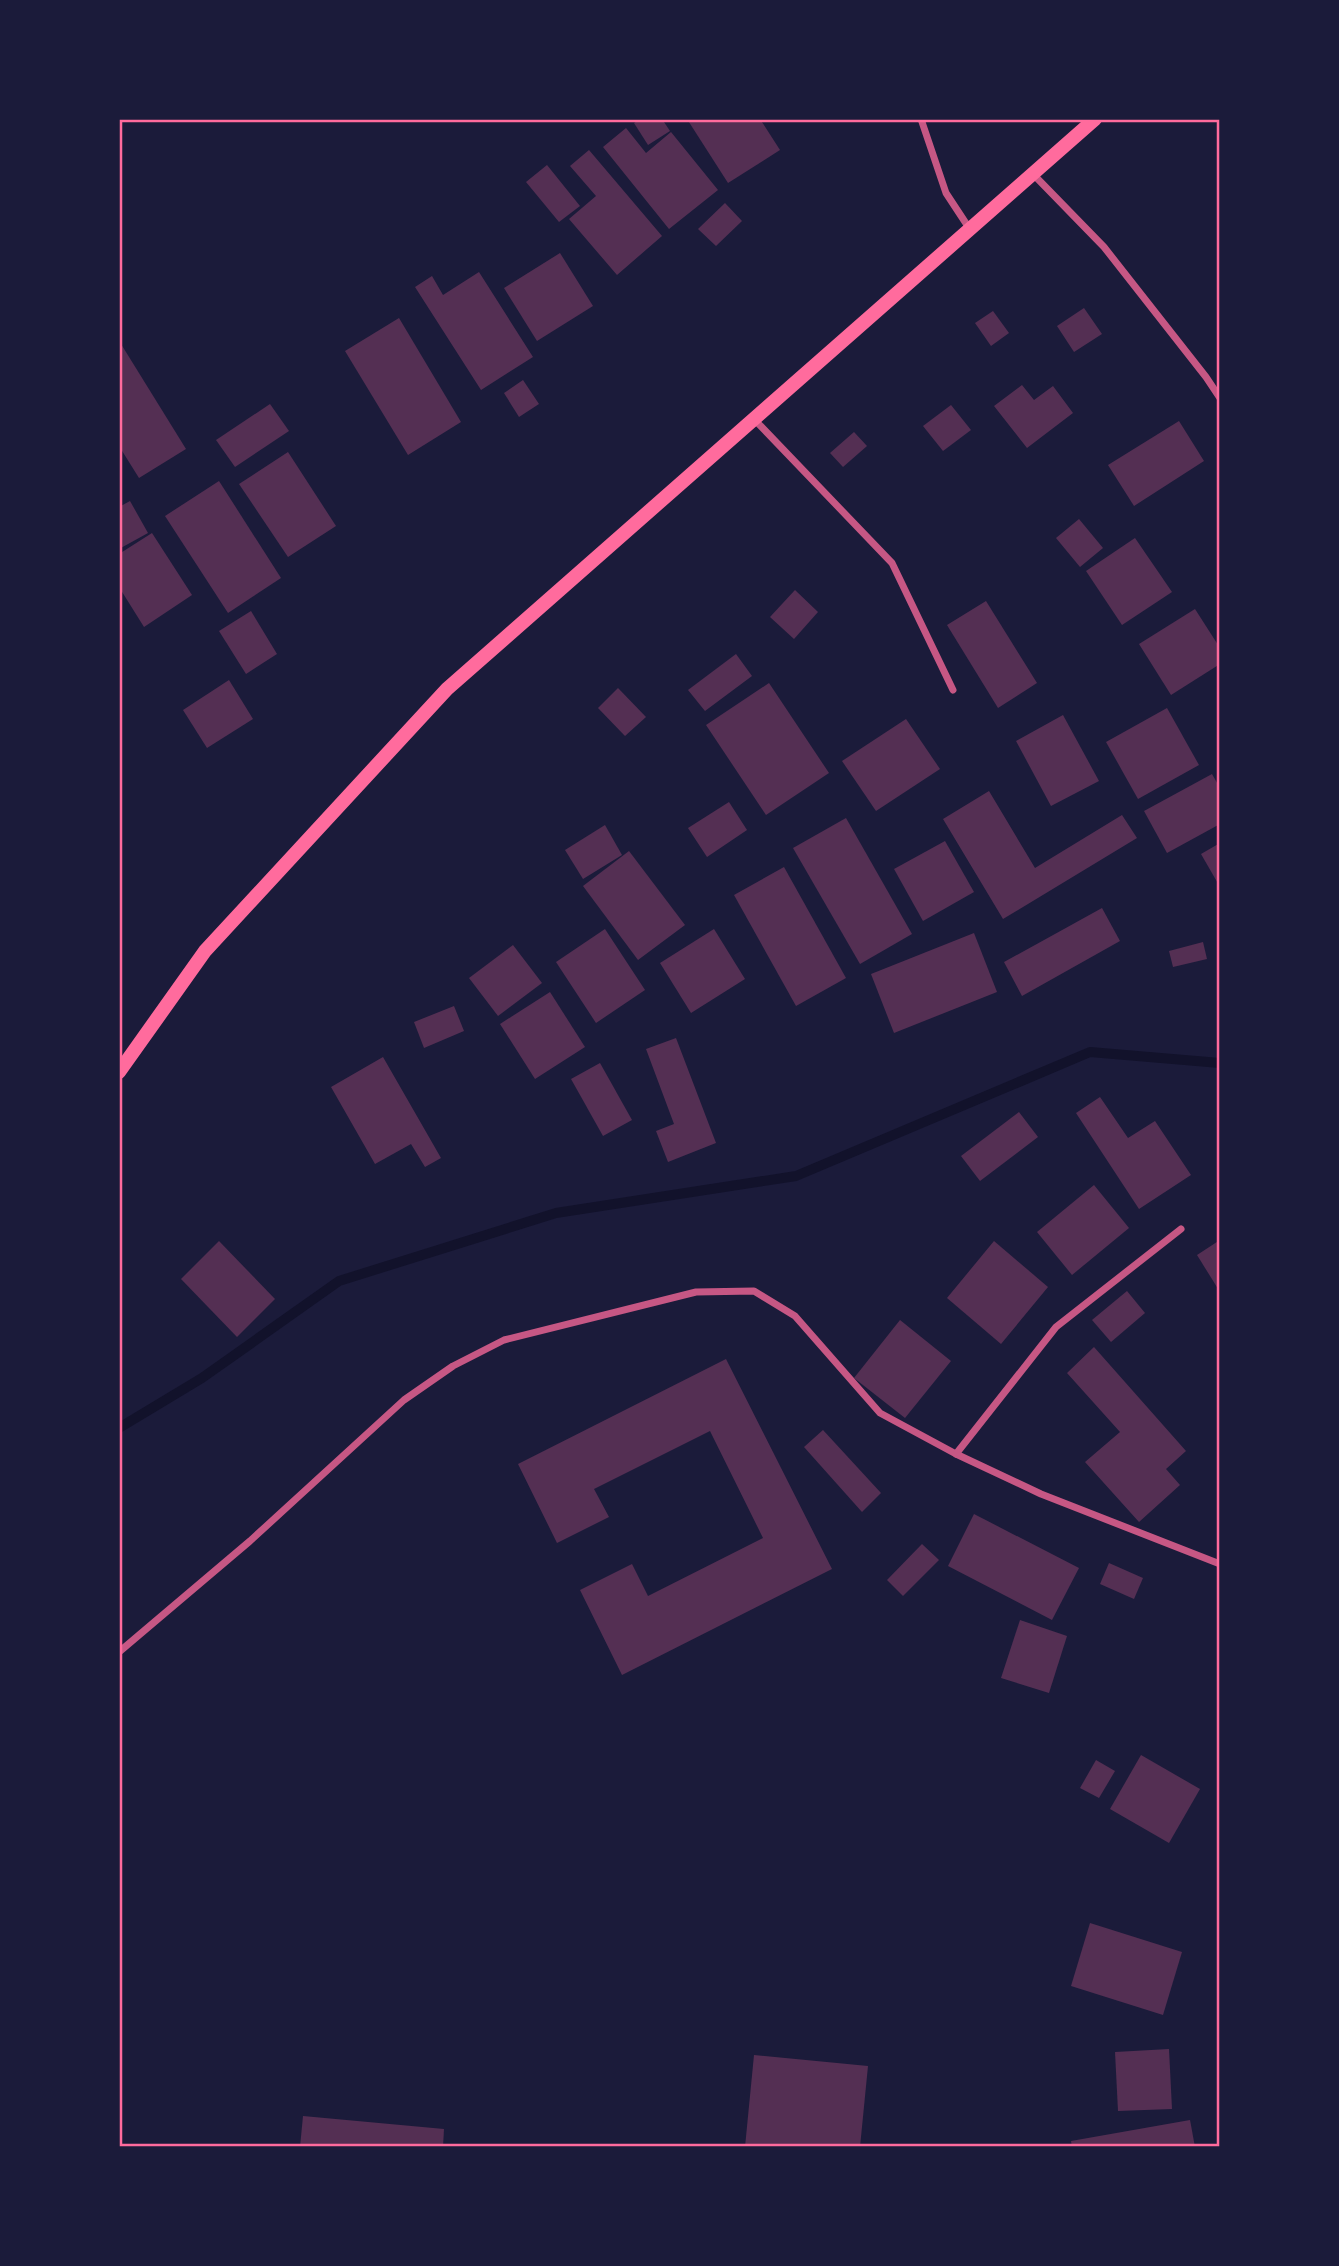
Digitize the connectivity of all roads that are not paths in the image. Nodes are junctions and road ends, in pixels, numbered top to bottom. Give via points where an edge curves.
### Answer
1 (921, 119) edge
2 (1095, 119) edge
3 (1031, 173) junction
4 (969, 228) junction
5 (1220, 398) edge
6 (753, 418) junction
7 (953, 690) dead end
8 (119, 1072) edge
9 (1181, 1229) dead end
10 (956, 1454) junction
11 (1220, 1564) edge
12 (119, 1652) edge

1 - 4 street via 946,193
2 - 3 main road
3 - 4 main road
3 - 5 street via 1104,247
4 - 6 main road
6 - 7 street via 892,564
6 - 8 main road via 447,689 205,951
9 - 10 street via 1056,1326
10 - 11 street via 1041,1494
10 - 12 street via 880,1413 795,1316 754,1291 696,1292 504,1340 453,1366 404,1400 250,1541

